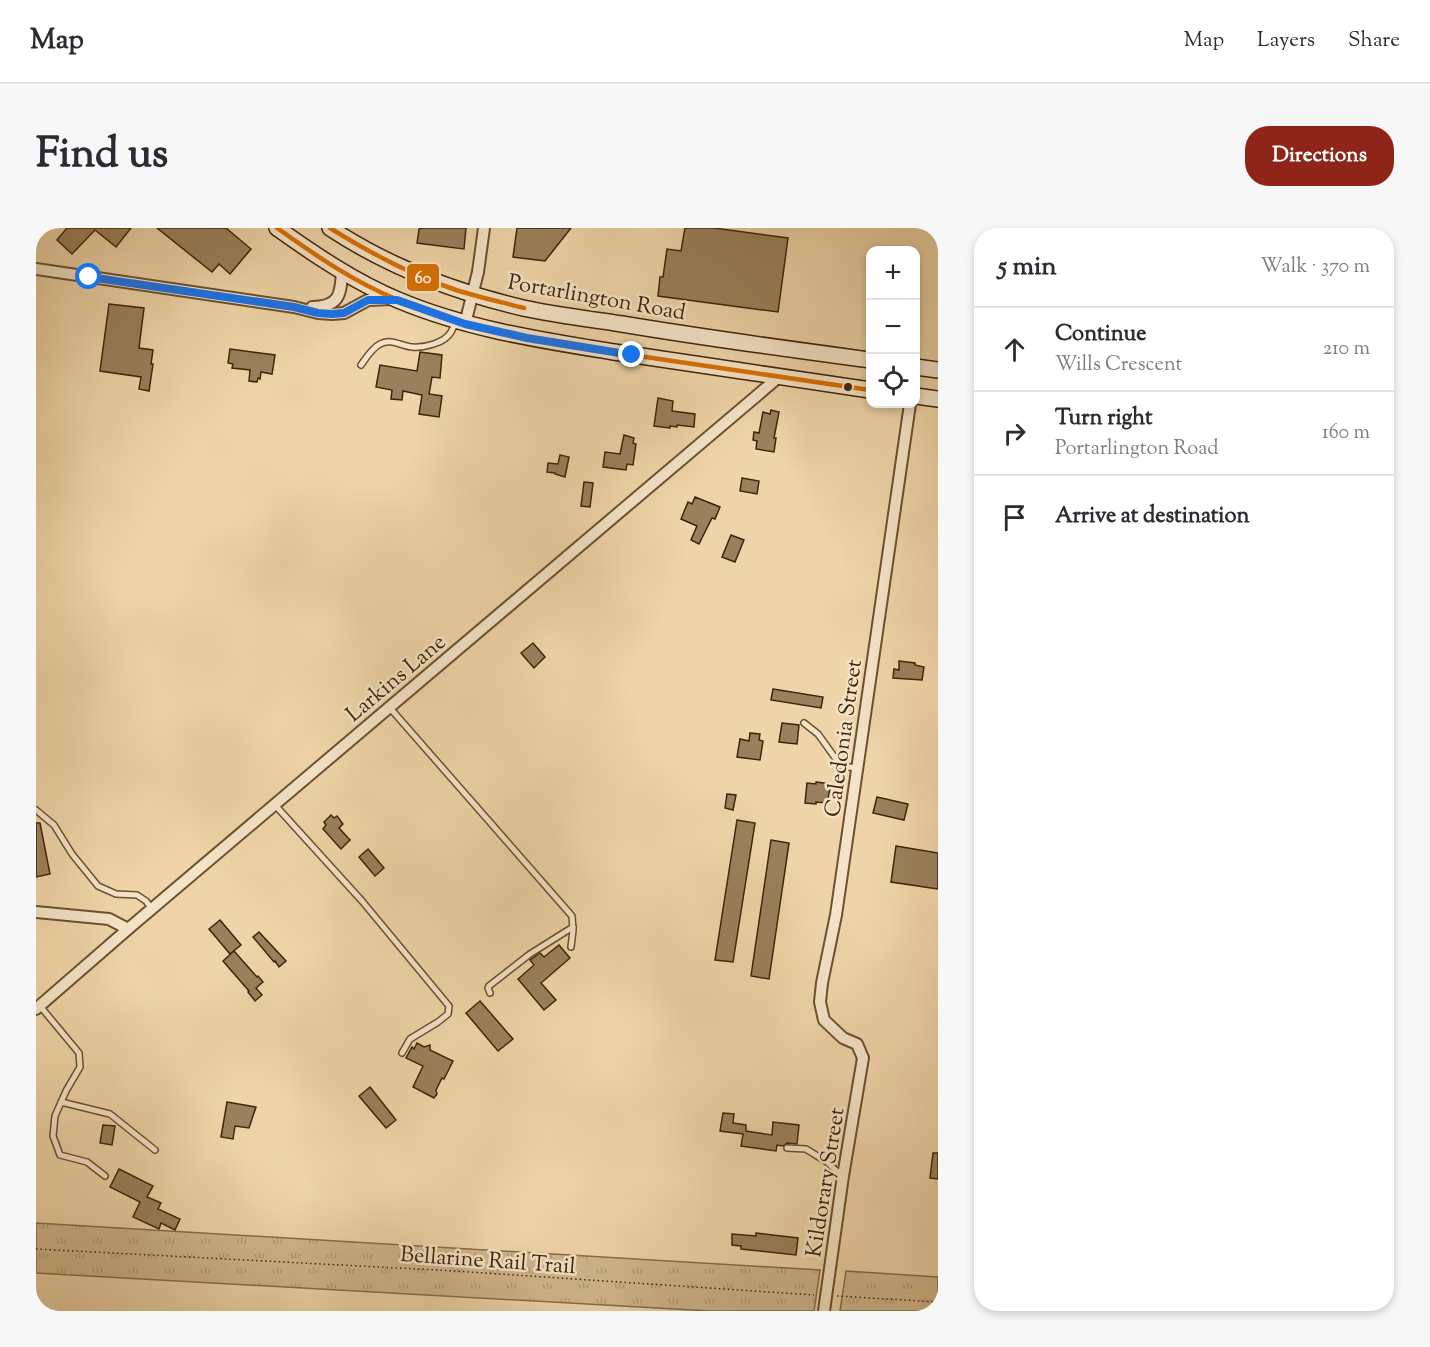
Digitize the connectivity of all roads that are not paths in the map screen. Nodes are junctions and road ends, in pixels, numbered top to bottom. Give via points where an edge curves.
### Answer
1 (277, 228) edge
2 (330, 228) edge
3 (484, 228) edge
4 (36, 269) edge
5 (342, 270) junction
6 (472, 295) junction
7 (397, 300) junction
8 (294, 307) junction
9 (460, 322) junction
10 (866, 359) edge
11 (361, 365) dead end
12 (920, 368) edge
13 (938, 370) edge
14 (780, 376) junction
15 (866, 389) edge
16 (920, 397) edge
17 (938, 399) edge
18 (909, 408) edge
19 (390, 707) junction
20 (804, 723) dead end
21 (857, 769) junction
22 (275, 805) junction
23 (36, 810) edge
24 (152, 909) junction
25 (36, 912) edge
26 (573, 927) junction
27 (128, 929) junction
28 (571, 947) dead end
29 (490, 993) dead end
30 (38, 1007) edge
31 (402, 1053) dead end
32 (863, 1058) joint
33 (61, 1101) junction
34 (787, 1148) dead end
35 (155, 1150) dead end
36 (105, 1176) dead end
37 (843, 1176) junction
38 (824, 1311) edge

1 - 5 main road
2 - 6 main road, Portarlington Road via 394,264
3 - 6 street
4 - 8 street
5 - 7 main road
5 - 8 street via 339,297 333,303
6 - 9 street
6 - 10 main road, Portarlington Road via 660,331
7 - 8 street via 368,300 344,313 332,314
7 - 9 main road
9 - 11 lane via 443,340 428,345 381,343
9 - 14 main road via 527,338
12 - 13 main road
14 - 15 main road
14 - 19 street, Larkins Lane
16 - 17 main road
18 - 21 street, Caledonia Street
19 - 22 street, Larkins Lane
19 - 26 lane via 572,916
20 - 21 lane via 818,734 841,766
21 - 32 street, Caledonia Street via 820,1002 824,1020 856,1044
22 - 24 street, Larkins Lane
22 - 31 lane via 362,901 448,1006 448,1014 410,1039
23 - 24 lane via 54,825 98,886 116,894 137,895
24 - 27 street, Larkins Lane
25 - 27 street via 109,919
26 - 28 lane
26 - 29 lane via 489,986
27 - 30 street, Larkins Lane
30 - 33 lane via 79,1053 80,1067
32 - 37 street, Kildorary Street
33 - 35 lane via 110,1114
33 - 36 lane via 52,1136 60,1155 87,1162
34 - 37 lane via 806,1149
37 - 38 street, Kildorary Street

